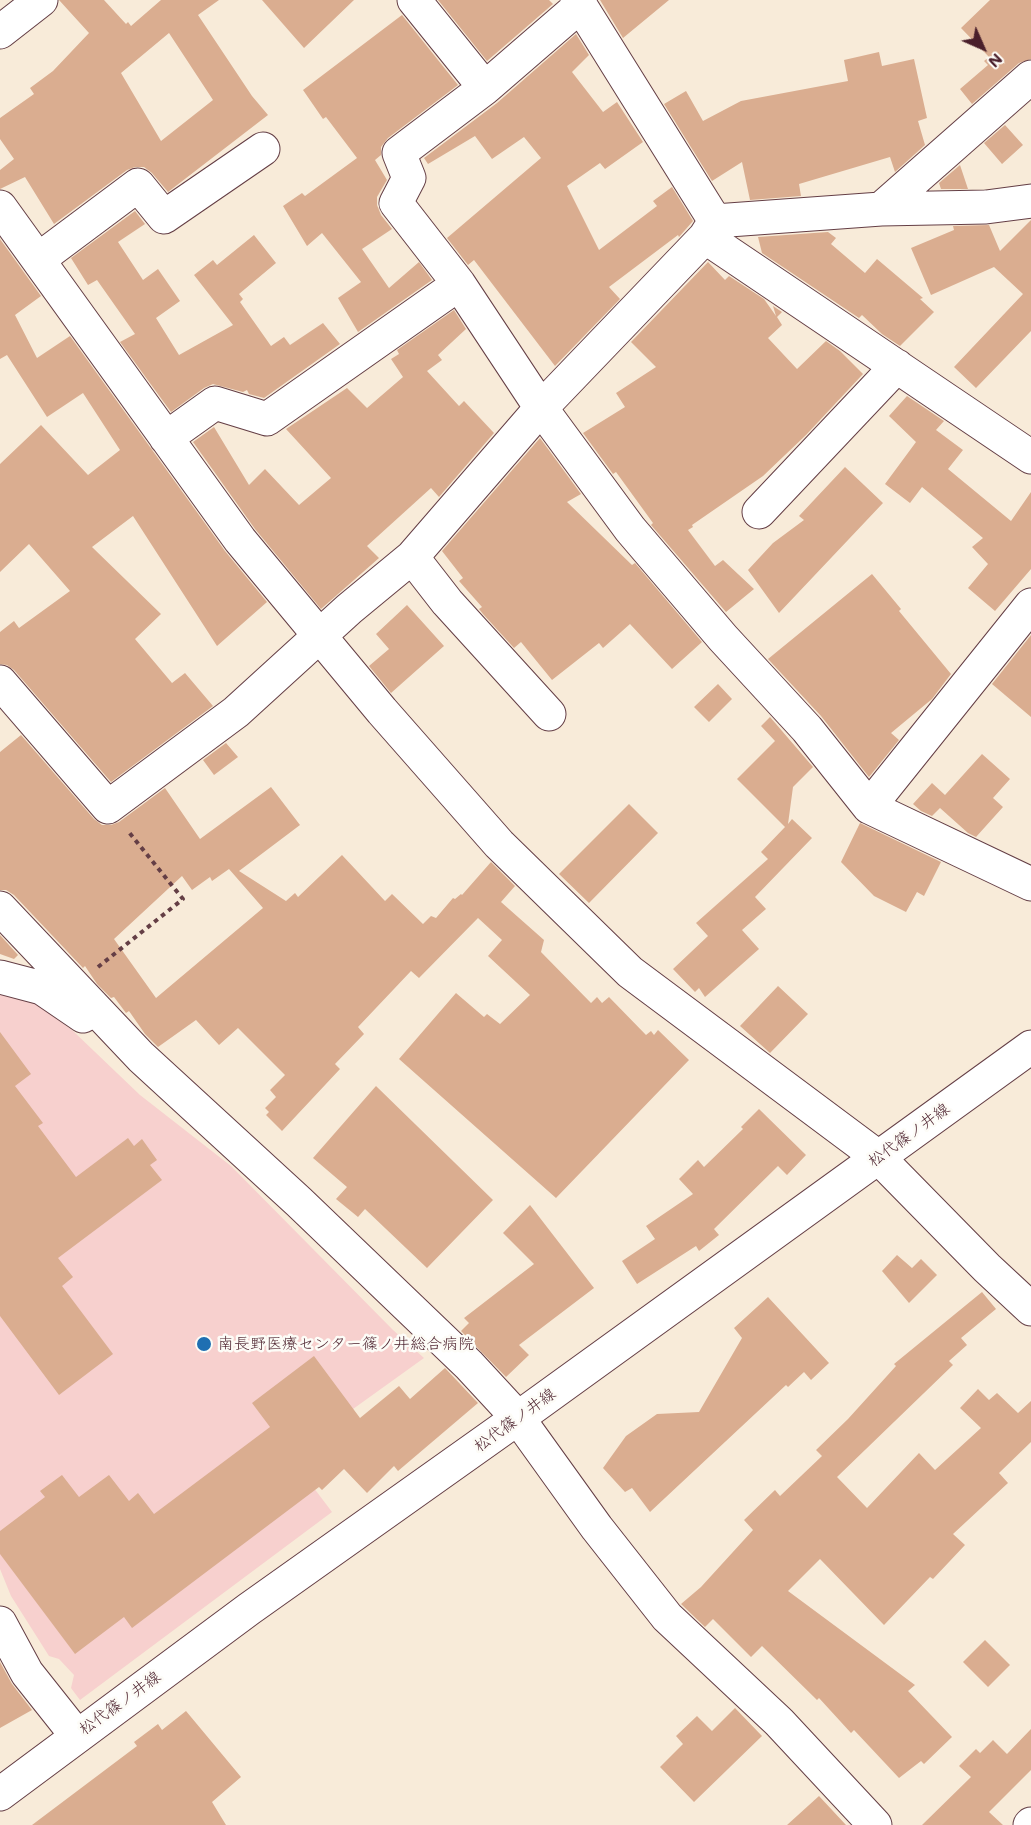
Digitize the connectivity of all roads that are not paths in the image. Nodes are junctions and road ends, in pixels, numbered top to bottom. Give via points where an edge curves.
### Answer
1 (41, 0) edge
2 (414, 0) edge
3 (579, 3) edge
4 (0, 32) edge
5 (1031, 77) edge
6 (486, 88) junction
7 (263, 149) dead end
8 (1031, 201) edge
9 (0, 207) edge
10 (881, 209) junction
11 (710, 229) junction
12 (39, 259) junction
13 (459, 284) junction
14 (897, 366) junction
15 (541, 408) junction
16 (166, 438) junction
17 (1031, 457) edge
18 (759, 512) dead end
19 (412, 557) junction
20 (1027, 617) edge
21 (319, 636) junction
22 (0, 682) edge
23 (549, 714) dead end
24 (869, 807) junction
25 (1031, 884) edge
26 (0, 908) edge
27 (0, 977) edge
28 (1031, 1047) edge
29 (141, 1057) junction
30 (878, 1157) junction
31 (1031, 1309) edge
32 (518, 1418) junction
33 (0, 1623) edge
34 (77, 1736) junction
35 (0, 1794) edge
36 (875, 1825) edge

1 - 4 street
2 - 6 street
3 - 6 street
3 - 11 street
5 - 10 street
6 - 13 street via 399,153 409,178 396,203
7 - 12 street via 164,217 138,184
8 - 10 street via 986,207
9 - 12 street
10 - 11 street
11 - 14 street
11 - 15 street
12 - 16 street
13 - 15 street
13 - 16 street via 267,419 215,403
14 - 17 street
14 - 18 street
15 - 19 street
15 - 24 street via 630,529 807,729
16 - 21 street via 240,540
19 - 21 street
19 - 23 street via 447,602
20 - 24 street
21 - 22 street via 236,712 108,807
21 - 30 street via 499,844 630,972
24 - 25 street
26 - 29 street
27 - 29 street via 42,988
28 - 30 street, 松代篠ノ井線
29 - 32 street via 469,1365
30 - 31 street
30 - 32 street, 松代篠ノ井線
32 - 34 street, 松代篠ノ井線 via 249,1608
32 - 36 street via 667,1617 779,1722
33 - 34 street via 27,1673
34 - 35 street, 松代篠ノ井線

